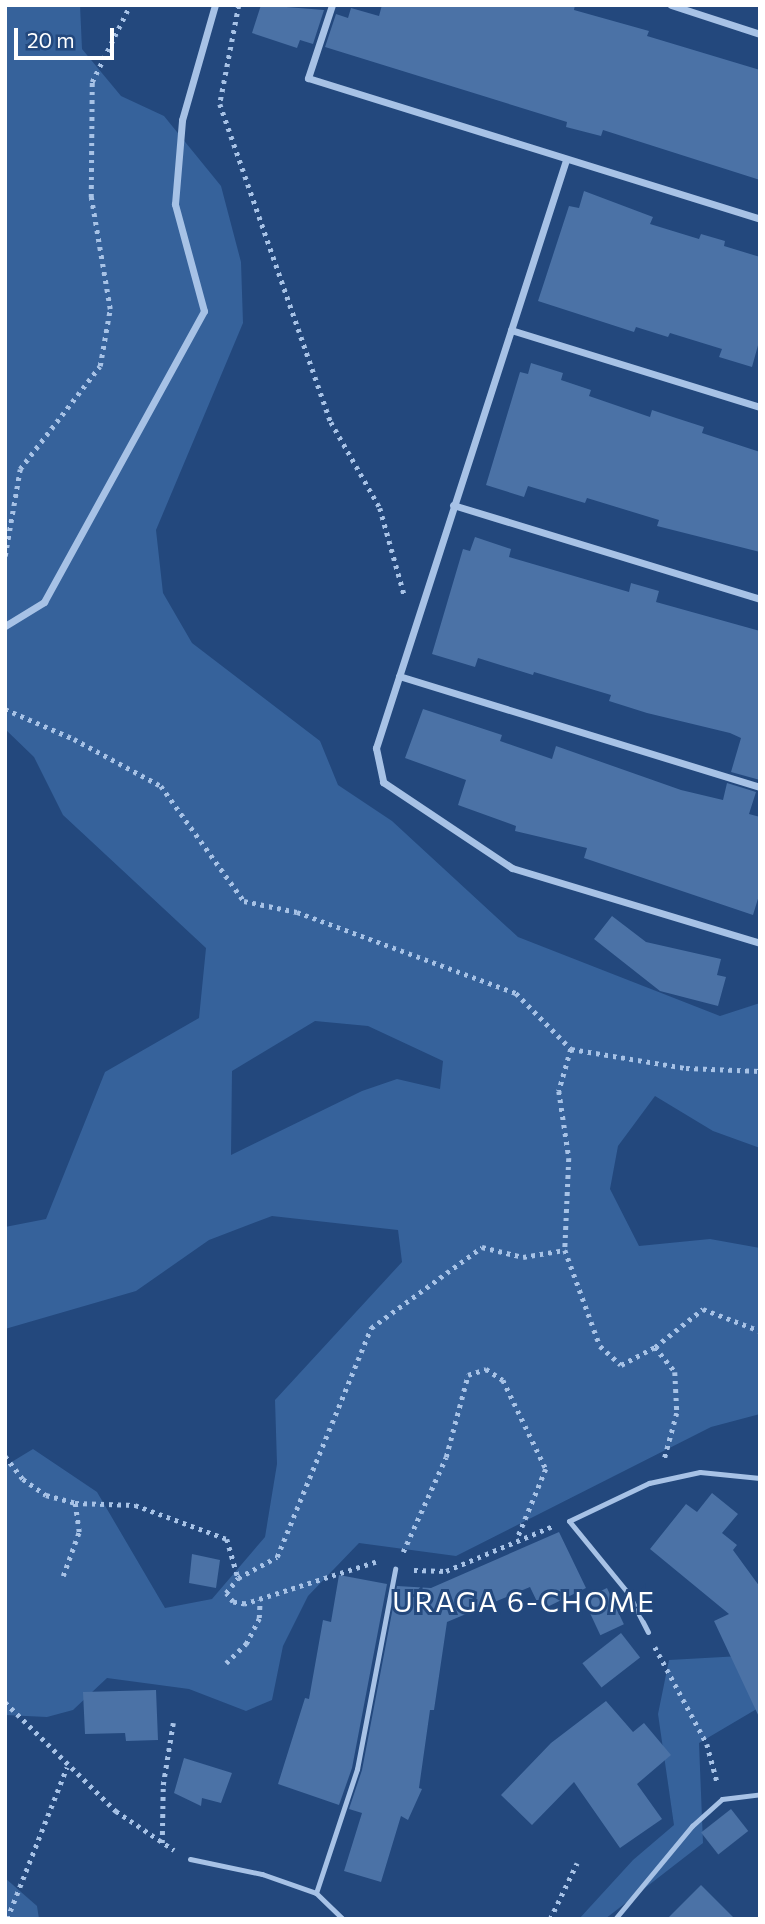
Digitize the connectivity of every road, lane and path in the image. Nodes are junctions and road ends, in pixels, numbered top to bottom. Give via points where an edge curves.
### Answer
1 (130, 5) edge
2 (215, 5) edge
3 (239, 5) edge
4 (332, 5) edge
5 (671, 5) edge
6 (707, 5) edge
7 (704, 15) junction
8 (760, 34) edge
9 (566, 160) junction
10 (760, 219) edge
11 (510, 330) junction
12 (760, 407) edge
13 (453, 505) junction
14 (5, 556) edge
15 (760, 599) edge
16 (5, 626) edge
17 (414, 628) junction
18 (399, 676) junction
19 (5, 709) edge
20 (760, 787) edge
21 (760, 943) edge
22 (571, 1049) junction
23 (760, 1070) edge
24 (565, 1250) junction
25 (760, 1331) edge
26 (656, 1347) junction
27 (5, 1456) edge
28 (760, 1478) edge
29 (667, 1479) junction
30 (75, 1503) junction
31 (569, 1521) junction
32 (517, 1538) junction
33 (395, 1569) junction
34 (63, 1576) dead end
35 (238, 1578) junction
36 (260, 1600) junction
37 (648, 1632) joint
38 (226, 1664) dead end
39 (5, 1703) edge
40 (173, 1723) dead end
41 (67, 1767) junction
42 (760, 1794) edge
43 (722, 1799) junction
44 (162, 1844) junction
45 (190, 1859) joint
46 (577, 1863) dead end
47 (316, 1893) junction
48 (6, 1919) edge
49 (343, 1919) edge
50 (550, 1919) edge
51 (615, 1919) edge

1 - 14 path via 92,82 91,197 110,309 100,366 20,469
2 - 16 street via 182,120 175,204 204,311 44,602
3 - 17 path via 220,104 331,422 380,508
4 - 9 street via 308,78
5 - 7 street
6 - 7 street
7 - 8 street
9 - 10 street
9 - 11 street
11 - 12 street
11 - 13 street
13 - 15 street
13 - 17 street
17 - 18 street
18 - 20 street
18 - 21 street via 376,748 383,782 512,868
19 - 22 path via 74,739 160,786 244,901 296,912 516,993
22 - 23 path via 686,1068
22 - 24 path via 559,1091 569,1158
24 - 26 path via 600,1346 621,1364
24 - 35 path via 523,1257 482,1247 371,1328 278,1557
25 - 26 path via 703,1309
26 - 29 path via 675,1372 677,1413 664,1460
27 - 30 path via 23,1479 46,1495
28 - 29 lane via 700,1472
29 - 31 lane
30 - 34 path via 79,1532
30 - 35 path via 135,1506 227,1539
31 - 32 path
31 - 37 lane via 628,1593
32 - 33 path via 446,1571
32 - 33 path via 546,1469 503,1380 486,1369 468,1376 446,1457
33 - 36 path via 381,1560
33 - 47 lane via 357,1769
35 - 36 path via 229,1585 228,1598 246,1604
36 - 38 path via 259,1618 246,1644
37 - 43 path via 707,1744
39 - 41 path
40 - 44 path via 163,1786
41 - 44 path
41 - 48 path
42 - 43 lane
43 - 51 lane via 692,1825
44 - 45 path
45 - 47 lane via 262,1874
46 - 50 path
47 - 49 lane

